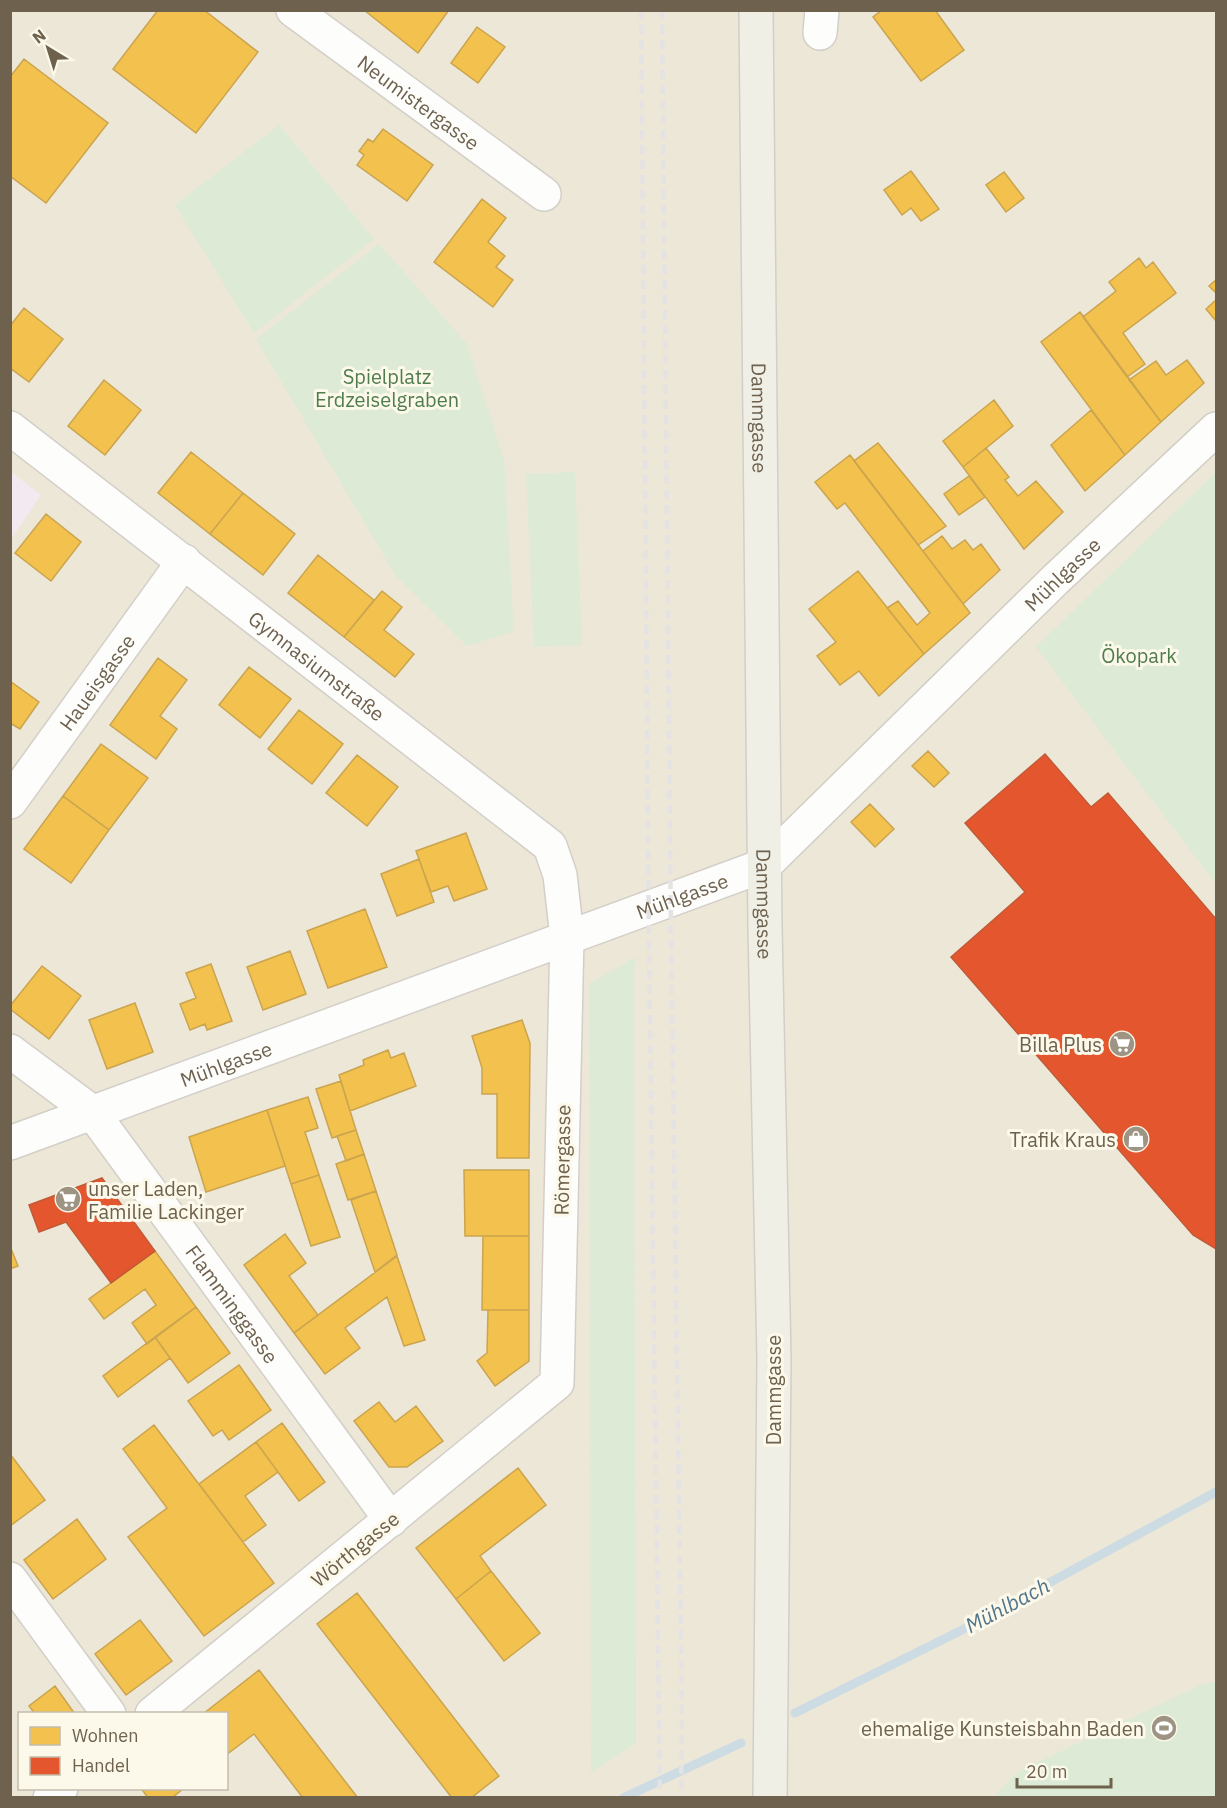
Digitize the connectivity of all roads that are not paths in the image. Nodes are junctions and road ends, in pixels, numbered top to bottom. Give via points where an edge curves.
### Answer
1 (293, 10) edge
2 (756, 10) edge
3 (544, 194) dead end
4 (10, 428) edge
5 (1216, 429) edge
6 (184, 561) junction
7 (10, 802) edge
8 (765, 865) junction
9 (567, 937) junction
10 (10, 1051) edge
11 (92, 1112) junction
12 (10, 1143) edge
13 (557, 1383) joint
14 (391, 1520) junction
15 (10, 1579) edge
16 (109, 1712) edge
17 (153, 1712) edge
18 (770, 1797) edge

1 - 3 street, Neumistergasse
2 - 8 main road, Dammgasse
4 - 6 street, Gymnasiumstraße
5 - 8 street, Mühlgasse via 1056,579
6 - 7 street, Haueisgasse
6 - 9 street, Gymnasiumstraße via 550,846 560,875
8 - 9 street, Mühlgasse
8 - 18 main road, Dammgasse via 774,1359
9 - 11 street, Mühlgasse
9 - 13 street, Römergasse
10 - 11 street, Flamminggasse
11 - 12 street, Mühlgasse
11 - 14 street, Flamminggasse
13 - 14 street, Wörthgasse
14 - 17 street, Wörthgasse
15 - 16 street

